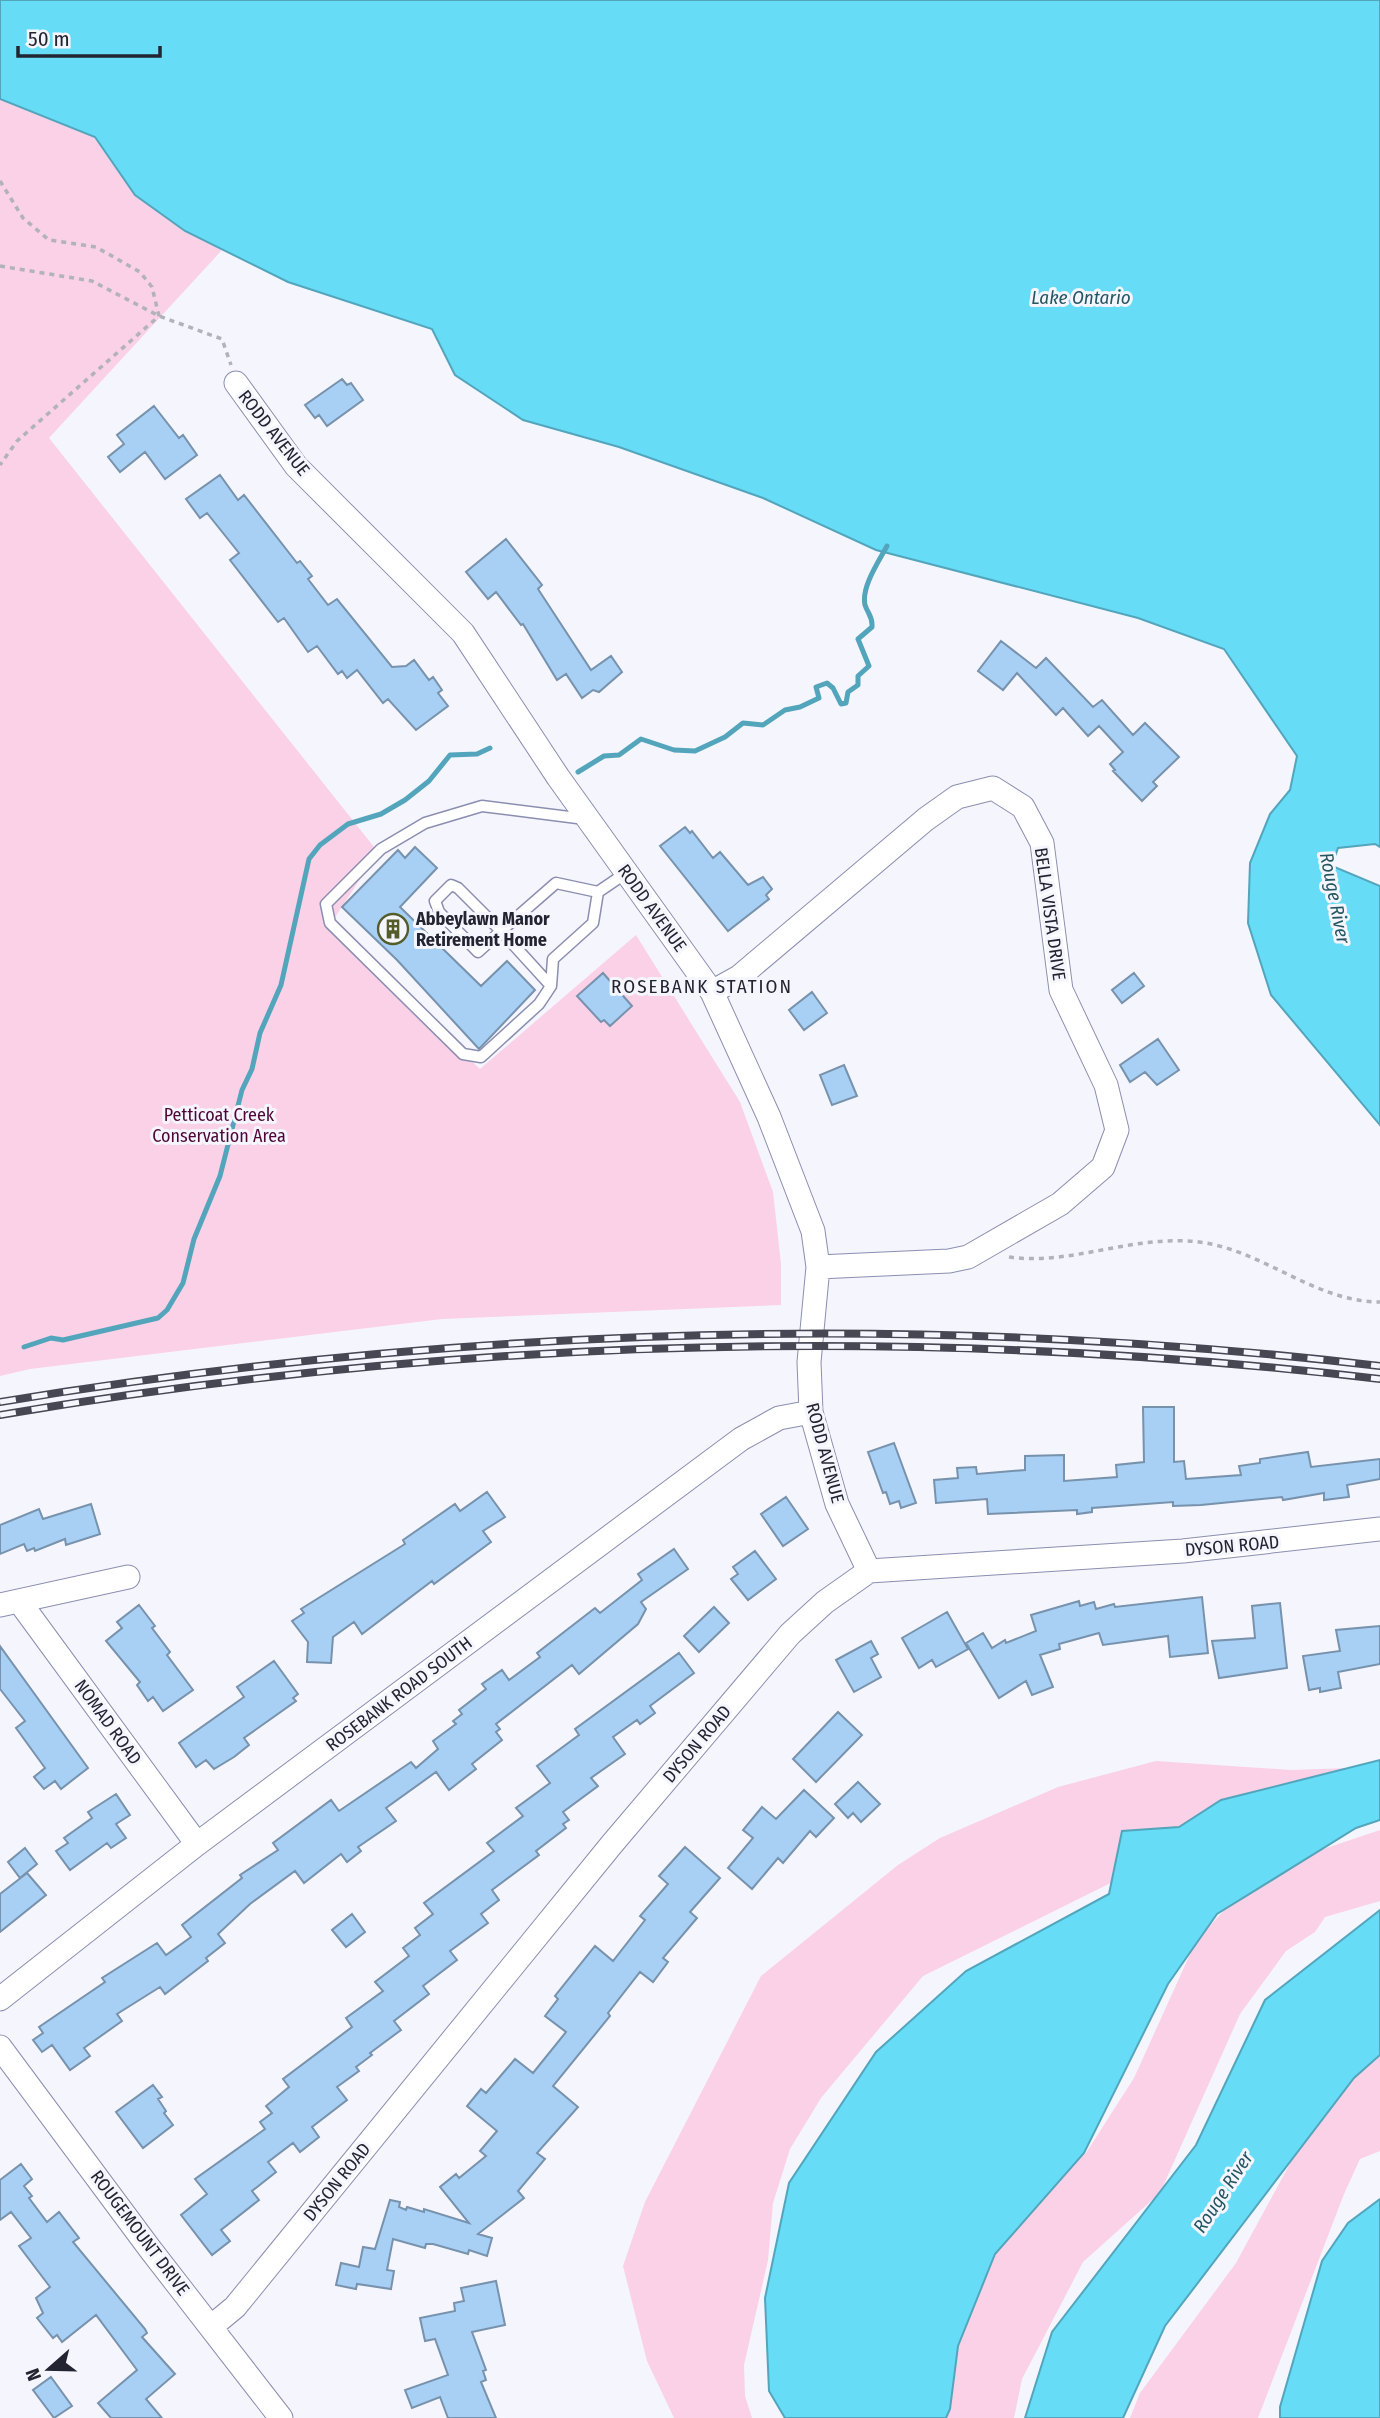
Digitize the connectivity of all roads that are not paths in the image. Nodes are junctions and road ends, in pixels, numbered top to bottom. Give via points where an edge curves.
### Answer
1 (236, 383) road end
2 (588, 819) junction
3 (626, 873) junction
4 (598, 892) junction
5 (501, 930) junction
6 (551, 986) junction
7 (712, 992) junction
8 (818, 1267) junction
9 (811, 1412) junction
10 (1380, 1529) edge
11 (869, 1571) junction
12 (128, 1577) dead end
13 (10, 1603) edge
14 (197, 1844) junction
15 (0, 1998) edge
16 (0, 2047) edge
17 (212, 2326) junction
18 (281, 2418) edge

1 - 2 street, RODD AVENUE via 296,466 463,633
2 - 3 street, RODD AVENUE
2 - 6 lane via 482,806 425,823 381,849 326,904 330,923 463,1054 481,1057 539,1004
3 - 4 lane
3 - 7 street, RODD AVENUE
4 - 5 lane via 555,883
4 - 6 lane via 593,923 553,958
5 - 5 lane via 458,888 451,886 435,901 439,912 478,952
5 - 6 lane
7 - 8 street, RODD AVENUE via 813,1231
7 - 8 street, BELLA VISTA DRIVE via 739,977 957,797 993,788 1023,807 1042,843 1061,989 1106,1085 1117,1130 1103,1167 1060,1204 968,1257
8 - 9 street, RODD AVENUE via 809,1362
9 - 11 street, RODD AVENUE via 837,1504
9 - 14 street, ROSEBANK ROAD SOUTH via 779,1418 741,1439
10 - 11 street, DYSON ROAD via 1183,1551
11 - 17 street, DYSON ROAD via 790,1634 612,1844 235,2307
12 - 13 street
13 - 14 street, NOMAD ROAD
14 - 15 street, ROSEBANK ROAD SOUTH
16 - 17 street, ROUGEMOUNT DRIVE
17 - 18 street, ROUGEMOUNT DRIVE

